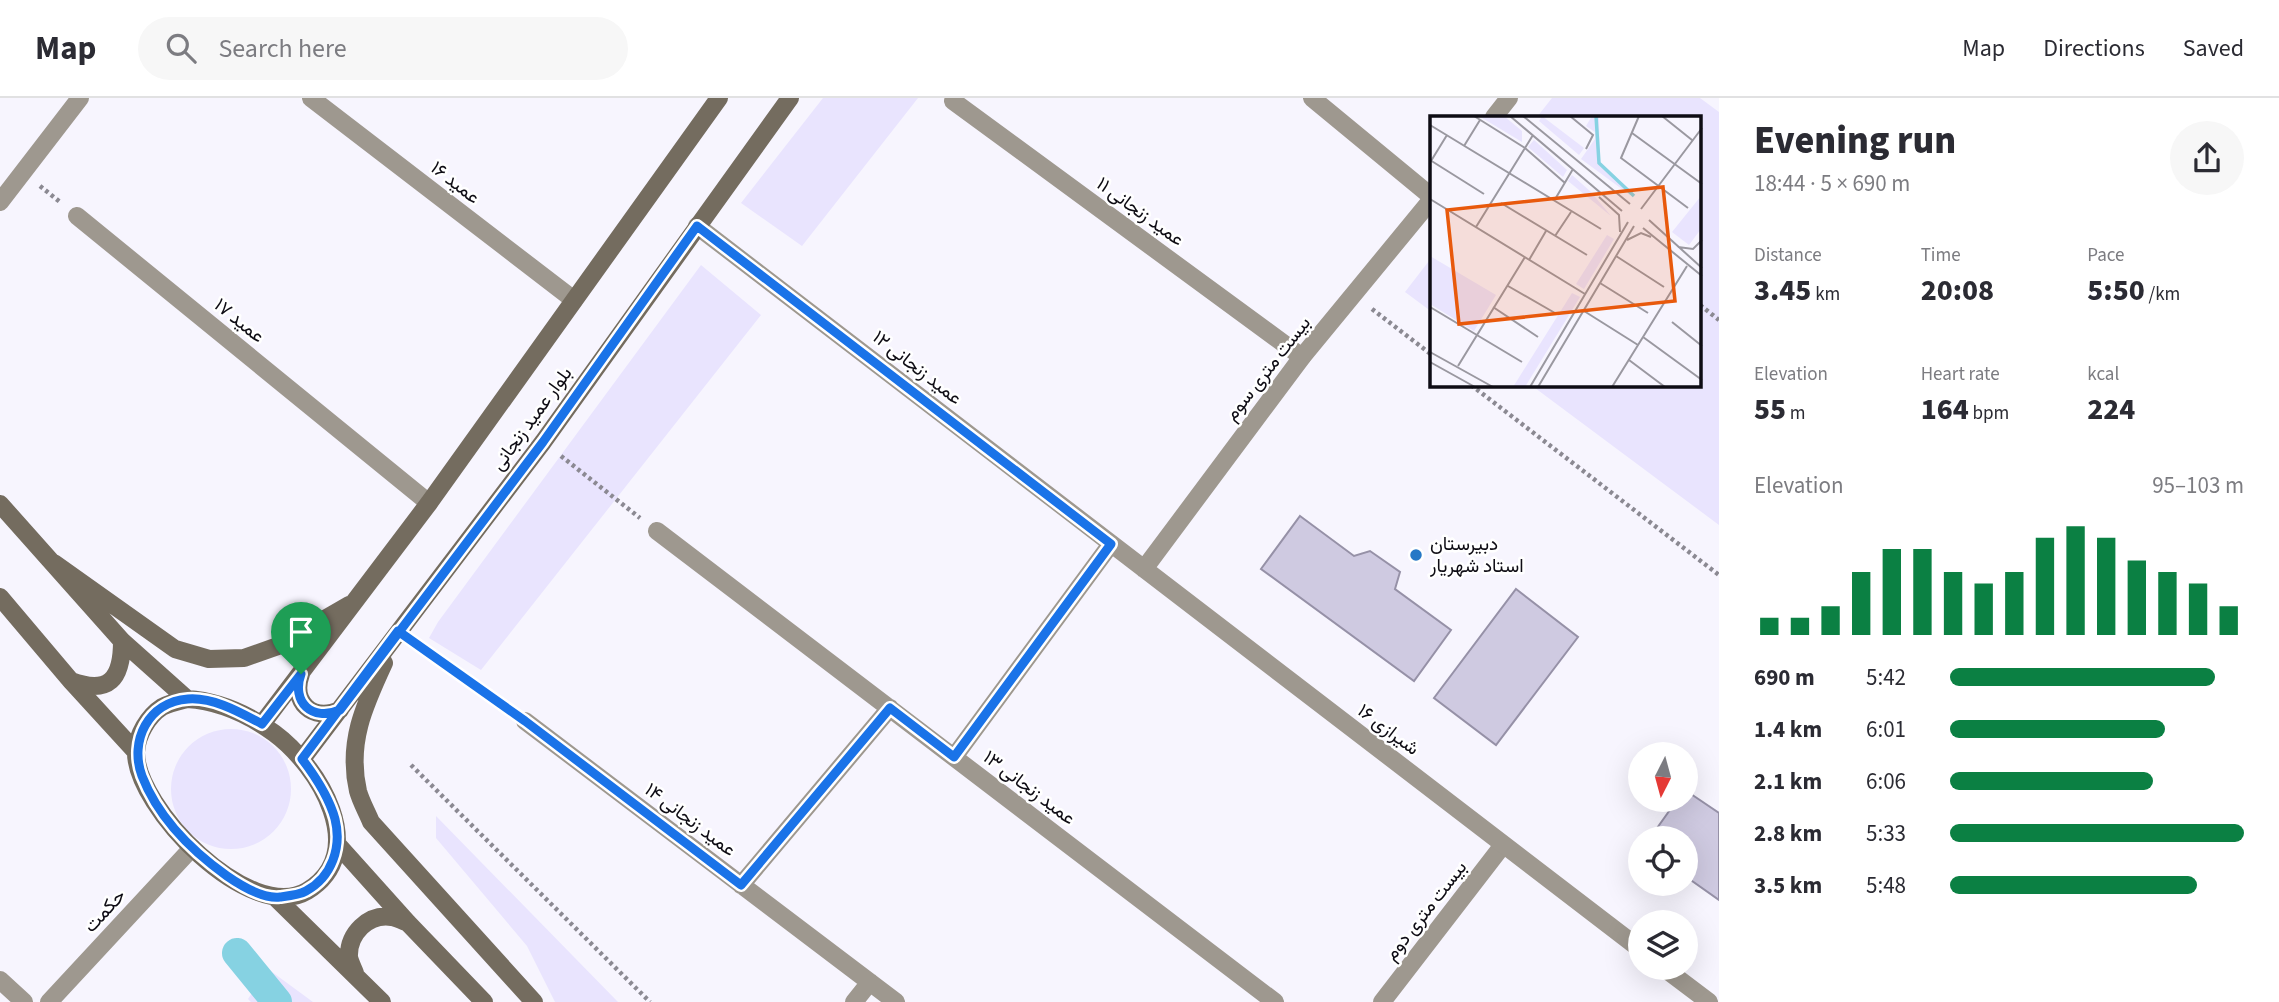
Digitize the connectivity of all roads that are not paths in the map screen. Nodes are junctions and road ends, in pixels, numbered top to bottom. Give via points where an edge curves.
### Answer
1 (80, 98) edge
2 (310, 98) edge
3 (719, 98) edge
4 (790, 98) edge
5 (1311, 98) edge
6 (1509, 98) edge
7 (953, 101) dead end
8 (1495, 116) edge
9 (1430, 196) edge
10 (1430, 200) edge
11 (0, 202) edge
12 (77, 216) road end
13 (697, 226) junction
14 (574, 300) junction
15 (1302, 357) junction
16 (429, 502) junction
17 (0, 505) edge
18 (657, 531) road end
19 (1111, 544) junction
20 (54, 563) junction
21 (1144, 569) junction
22 (0, 597) edge
23 (355, 601) junction
24 (398, 631) junction
25 (122, 641) junction
26 (301, 674) junction
27 (71, 681) junction
28 (187, 699) junction
29 (890, 708) junction
30 (340, 710) junction
31 (525, 721) road end
32 (262, 724) junction
33 (136, 752) junction
34 (954, 757) junction
35 (302, 759) junction
36 (338, 845) junction
37 (1503, 845) junction
38 (192, 848) junction
39 (741, 885) junction
40 (276, 898) junction
41 (408, 923) junction
42 (1628, 940) edge
43 (356, 975) junction
44 (0, 980) edge
45 (1680, 980) edge
46 (870, 982) junction
47 (24, 1002) edge
48 (50, 1002) edge
49 (382, 1002) edge
50 (484, 1002) edge
51 (534, 1002) edge
52 (854, 1002) edge
53 (896, 1002) edge
54 (1275, 1002) edge
55 (1382, 1002) edge
56 (1709, 1002) edge

1 - 11 street
2 - 14 street, عمید ۱۶
3 - 14 main road, بلوار عمید زنجانی
4 - 13 main road, بلوار عمید زنجانی
5 - 9 street
6 - 8 street
7 - 15 street, عمید زنجانی ۱۱
10 - 15 street, بیست متری سوم
12 - 16 street, عمید ۱۷
13 - 19 street, عمید زنجانی ۱۲
13 - 24 main road, بلوار عمید زنجانی via 543,442
14 - 16 main road, بلوار عمید زنجانی
15 - 21 street, بیست متری سوم
16 - 23 main road, بلوار عمید زنجانی
17 - 20 main road
18 - 29 street, عمید زنجانی ۱۳
19 - 21 street, شیرازی ۱۶
19 - 34 street
20 - 23 main road via 175,649 209,659 244,658 278,646
20 - 25 main road
21 - 37 street, شیرازی ۱۶
22 - 27 main road
23 - 26 main road, بلوار عمید زنجانی
24 - 30 main road, بلوار عمید زنجانی
24 - 51 main road via 362,710 353,751 358,792 371,822
25 - 27 main road via 117,675 103,686
25 - 28 main road
26 - 30 main road via 297,689 303,704 324,715
26 - 32 main road, بلوار عمید زنجانی
27 - 33 main road
28 - 32 main road via 235,709
28 - 33 main road via 162,707 143,726
29 - 34 street, عمید زنجانی ۱۳
29 - 39 street
30 - 35 main road, بلوار عمید زنجانی
31 - 39 street, عمید زنجانی ۱۴
32 - 35 main road
33 - 38 main road via 155,802
34 - 54 street, عمید زنجانی ۱۳
35 - 36 main road via 335,818
36 - 40 main road via 328,873 305,892
36 - 41 main road
37 - 42 street, شیرازی ۱۶
37 - 55 street, بیست متری دوم
38 - 40 main road via 231,878
38 - 48 street, حکمت
39 - 46 street, عمید زنجانی ۱۴
40 - 43 main road
41 - 43 main road via 391,916 374,918 360,927 351,942 349,959
41 - 50 main road
43 - 49 main road
44 - 47 street
45 - 56 street
46 - 52 street
46 - 53 street, عمید زنجانی ۱۴

